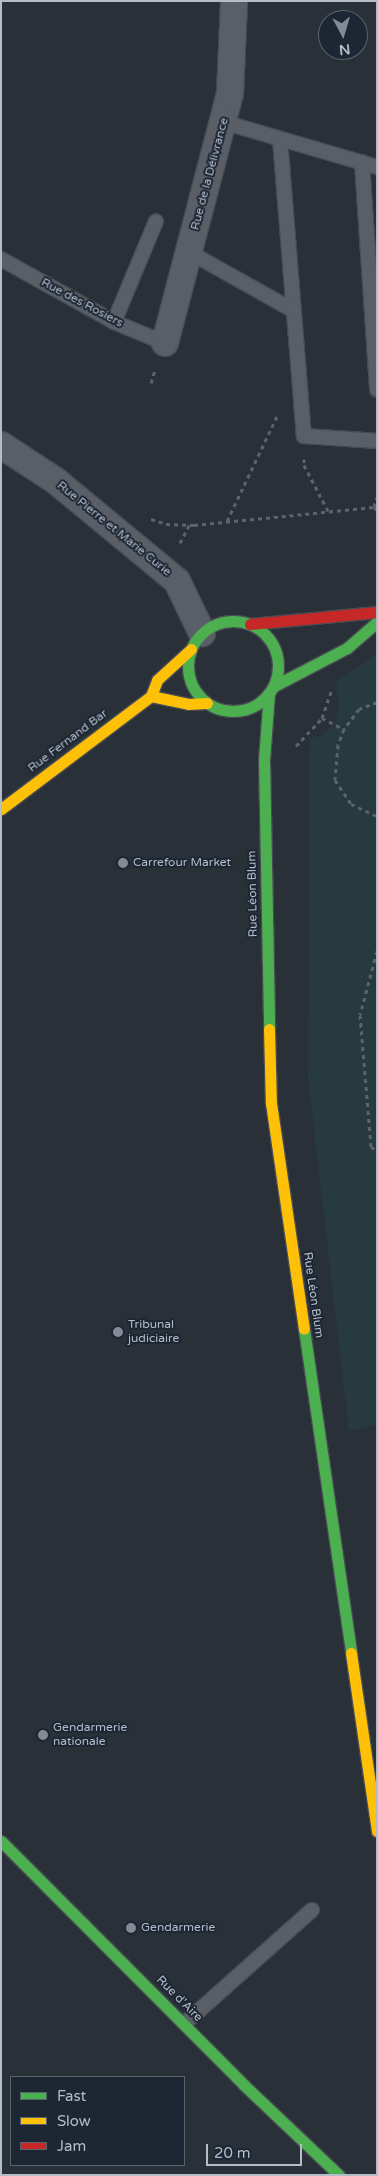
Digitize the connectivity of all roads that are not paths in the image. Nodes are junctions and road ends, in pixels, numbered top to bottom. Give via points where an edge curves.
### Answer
1 (234, 1) edge
2 (223, 122) junction
3 (280, 138) junction
4 (362, 162) junction
5 (377, 167) edge
6 (156, 222) dead end
7 (189, 252) junction
8 (1, 259) edge
9 (294, 312) junction
10 (114, 322) junction
11 (165, 344) joint
12 (377, 390) edge
13 (377, 441) edge
14 (1, 445) edge
15 (377, 612) edge
16 (377, 622) edge
17 (250, 624) junction
18 (197, 641) junction
19 (271, 689) junction
20 (151, 696) junction
21 (207, 703) junction
22 (252, 732) dead end
23 (264, 759) junction
24 (1, 809) edge
25 (377, 1832) edge
26 (1, 1841) edge
27 (312, 1910) dead end
28 (185, 2023) junction
29 (339, 2175) edge

1 - 2 street, Rue de la Délivrance via 231,12 230,94
2 - 3 lane
2 - 7 street, Rue de la Délivrance
3 - 4 lane
3 - 9 lane
4 - 5 lane
4 - 12 lane
6 - 10 lane
7 - 9 lane
7 - 11 street, Rue de la Délivrance
8 - 10 lane, Rue des Rosiers
9 - 13 lane via 304,436
10 - 11 lane, Rue des Rosiers
14 - 18 street, Rue Pierre et Marie Curie via 56,481 177,580
15 - 17 street
16 - 19 street via 347,648
17 - 18 street via 225,622
17 - 19 street via 263,632 278,657 278,672
18 - 20 street, Rue Fernand Bar via 157,680
18 - 21 street via 188,663 190,679
19 - 21 street via 241,716
19 - 23 street, Rue Léon Blum
20 - 21 street via 188,704
20 - 24 street, Rue Fernand Bar
22 - 23 street
23 - 25 street, Rue Léon Blum via 271,1103
26 - 28 street, Rue d'Aire
27 - 28 lane
28 - 29 street, Rue d'Aire via 244,2085

